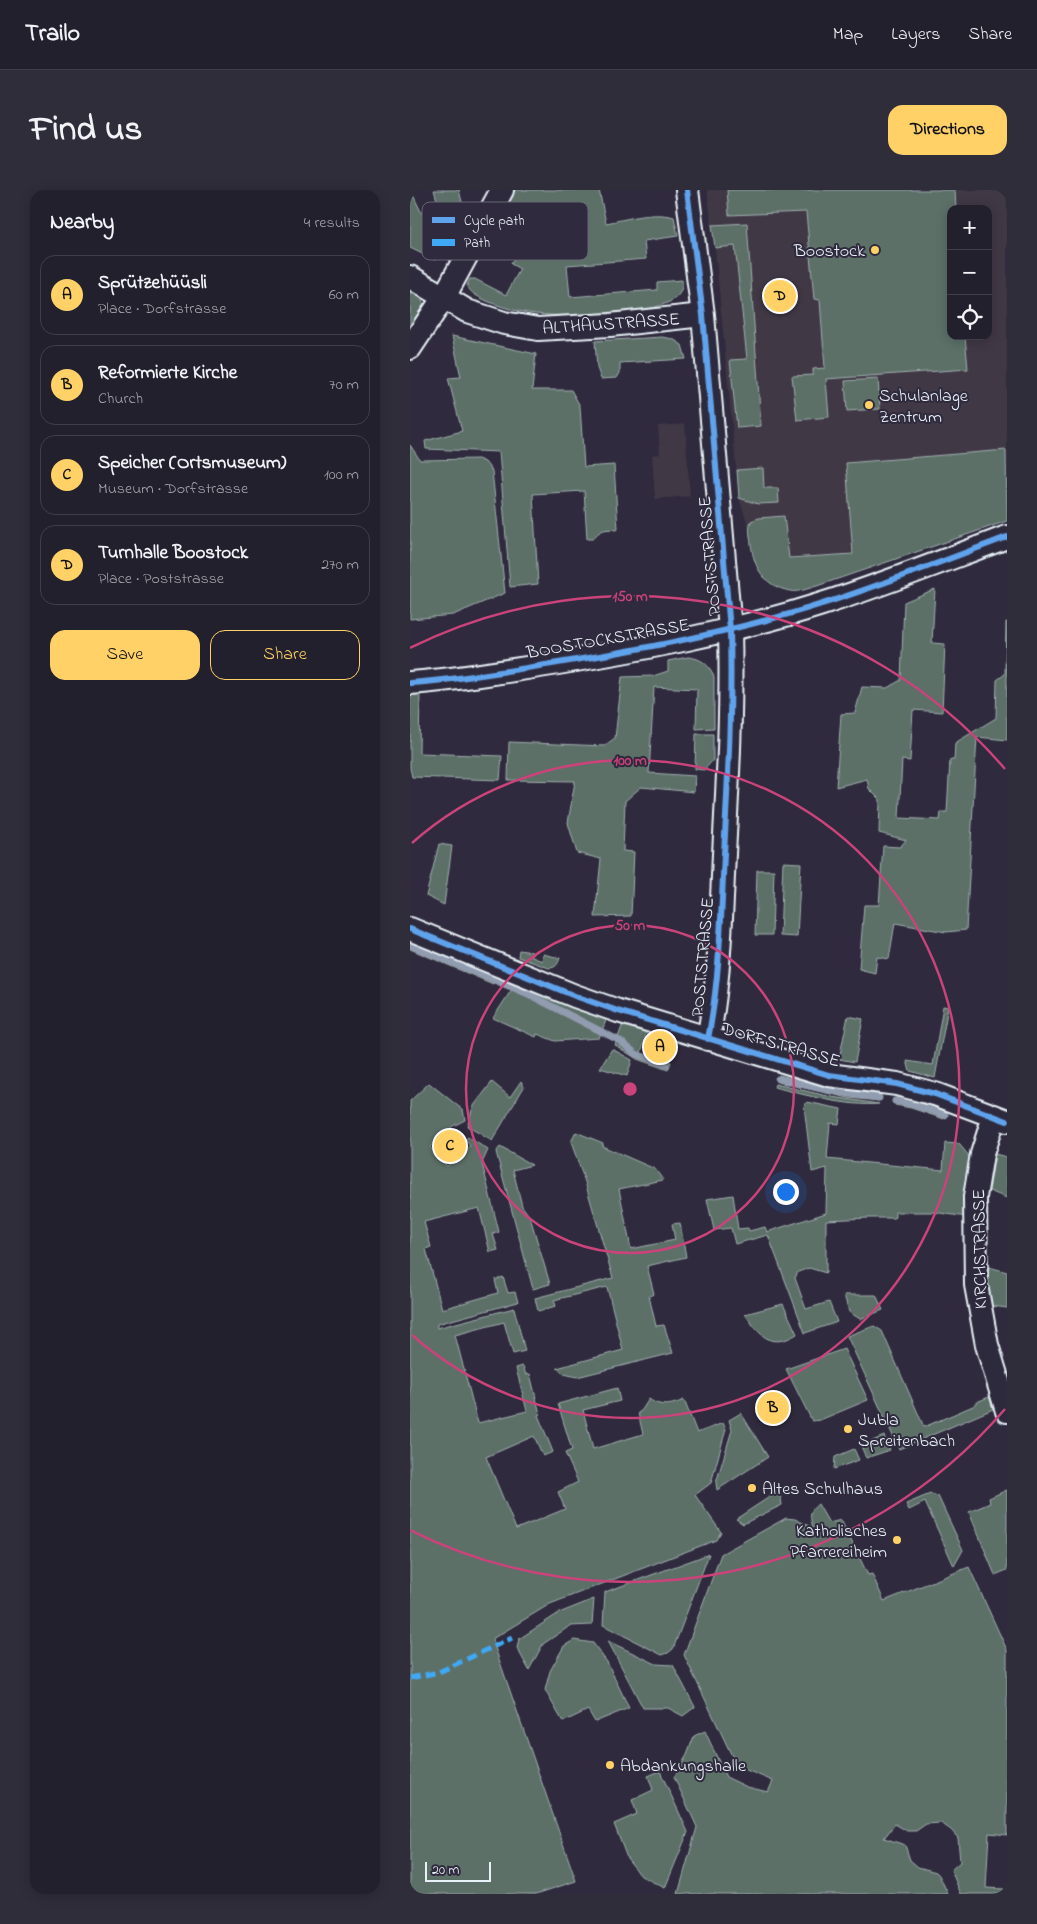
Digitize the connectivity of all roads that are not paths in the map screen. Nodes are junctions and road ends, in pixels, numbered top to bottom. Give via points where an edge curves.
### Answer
1 (502, 190) edge
2 (687, 190) edge
3 (495, 202) edge
4 (464, 260) edge
5 (410, 277) edge
6 (444, 297) junction
7 (703, 315) junction
8 (410, 348) edge
9 (1007, 537) edge
10 (730, 630) junction
11 (410, 683) edge
12 (410, 929) edge
13 (708, 1039) junction
14 (1001, 1118) edge
15 (1007, 1411) edge

1 - 3 street
2 - 7 street, POSTSTRASSE
4 - 6 street
5 - 6 street, ALTHAUSTRASSE
6 - 7 street, ALTHAUSTRASSE via 467,311 504,323 538,329 610,326
6 - 8 street
7 - 10 street, POSTSTRASSE
9 - 10 street, BOOSTOCKSTRASSE via 862,591
10 - 11 street, BOOSTOCKSTRASSE via 576,660 445,681
10 - 13 street, POSTSTRASSE via 728,801 721,930
12 - 13 street, DORFSTRASSE via 575,996
13 - 14 street, DORFSTRASSE via 830,1075 897,1084 935,1094
14 - 15 street, KIRCHSTRASSE via 982,1154 975,1198 976,1285 987,1345

